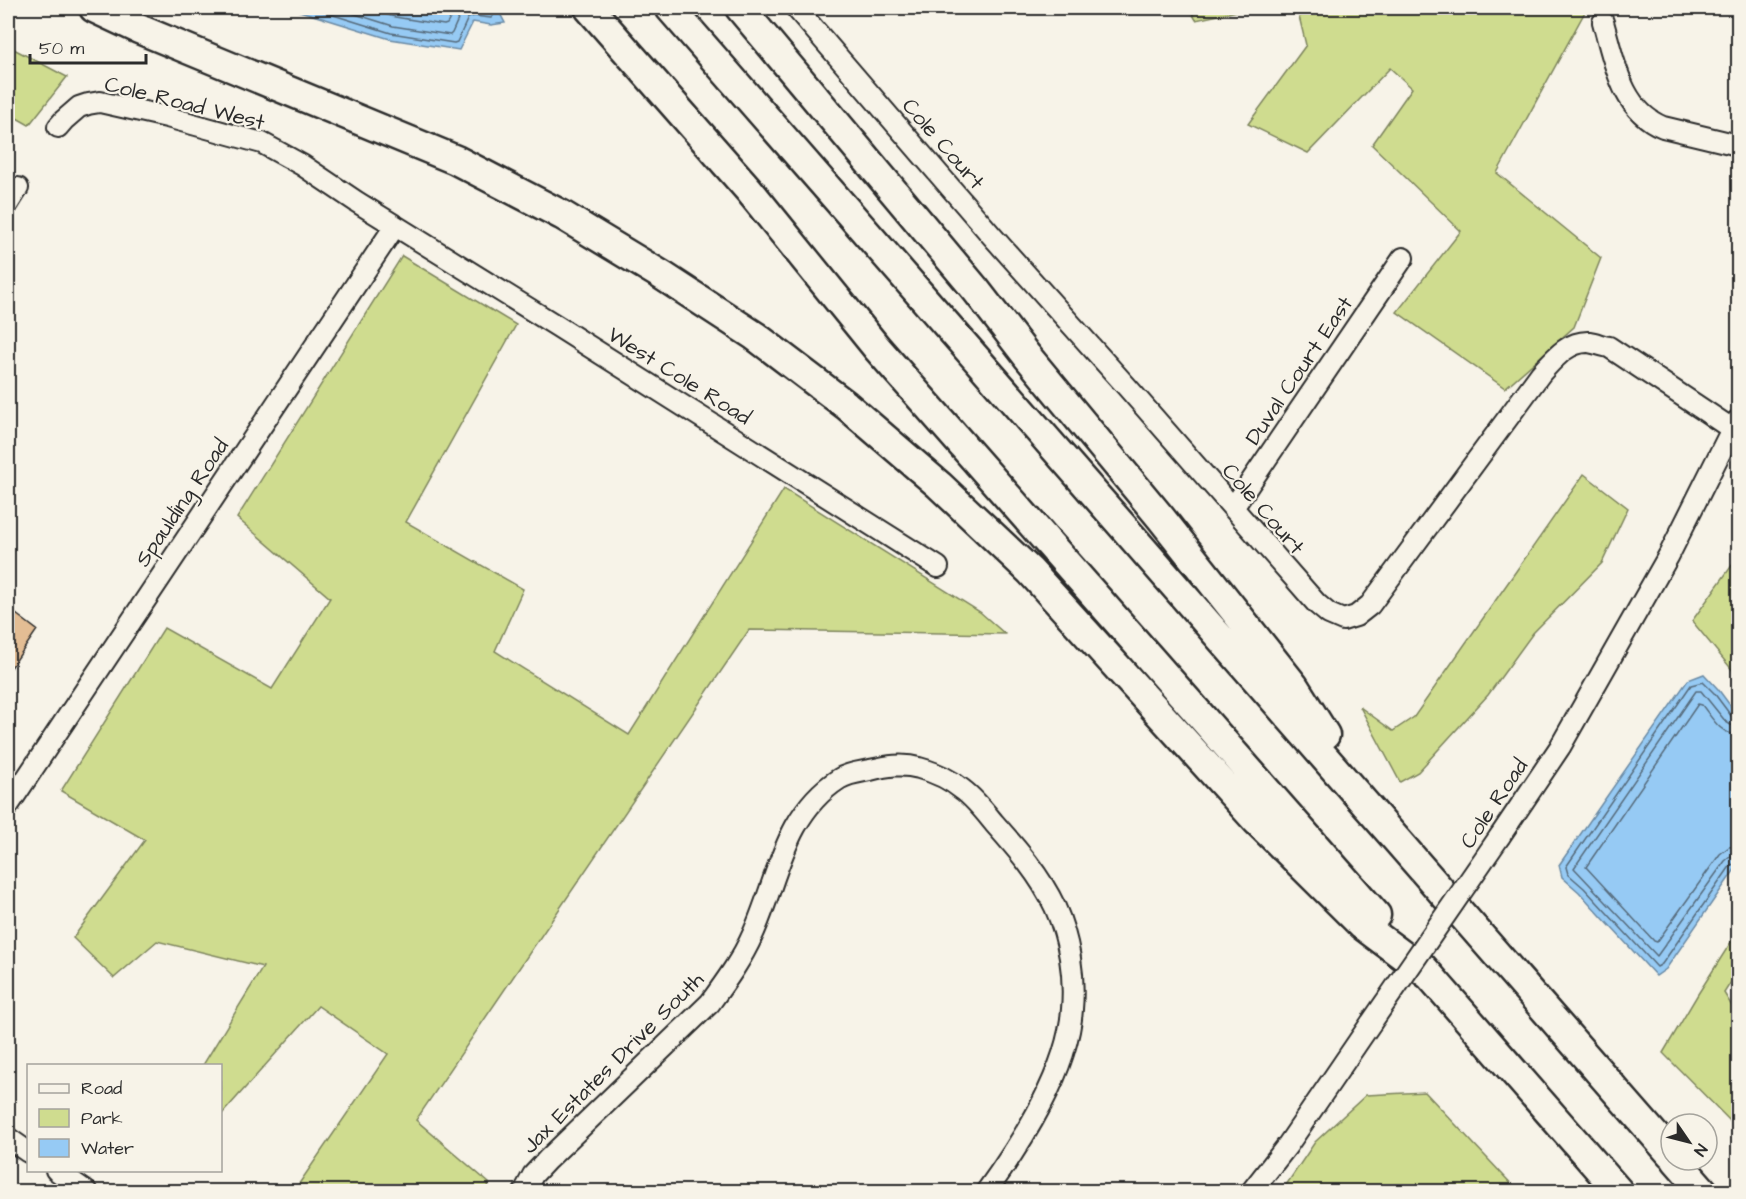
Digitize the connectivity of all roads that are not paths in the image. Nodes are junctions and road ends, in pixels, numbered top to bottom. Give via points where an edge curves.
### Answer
1 (72, 8) edge
2 (94, 8) edge
3 (589, 8) edge
4 (670, 8) edge
5 (740, 8) edge
6 (796, 8) edge
7 (1603, 22) dead end
8 (139, 29) junction
9 (58, 127) dead end
10 (1738, 145) edge
11 (396, 226) junction
12 (1403, 258) dead end
13 (1735, 424) edge
14 (1233, 508) junction
15 (938, 567) dead end
16 (8, 806) edge
17 (1378, 818) junction
18 (1429, 975) junction
19 (8, 1138) edge
20 (1659, 1140) edge
21 (27, 1151) edge
22 (59, 1172) edge
23 (1687, 1172) edge
24 (87, 1191) edge
25 (524, 1191) edge
26 (986, 1191) edge
27 (1251, 1191) edge
28 (1619, 1191) edge
29 (1704, 1191) edge

1 - 8 highway
2 - 8 highway
3 - 18 highway via 749,190 885,357
4 - 17 highway
5 - 17 highway via 1161,518 1286,677
6 - 14 street, Cole Court
7 - 10 street via 1619,77 1638,112 1663,127
8 - 18 highway via 456,160 562,215 754,336 846,405 948,492 1030,571 1256,820 1362,925
9 - 11 street, Cole Road West via 79,107 100,102 262,143
11 - 15 street, West Cole Road
11 - 16 street, Spaulding Road
12 - 14 street, Duval Court East
13 - 14 street, Cole Court via 1609,347 1590,342 1569,347 1541,373 1370,605 1343,620 1317,604
13 - 27 street, Cole Road, bridge via 1669,555 1560,747 1287,1146
17 - 20 highway
18 - 28 highway
19 - 21 street
22 - 24 street
23 - 29 highway
25 - 26 street, Jax Estates Drive South via 547,1160 710,1003 752,936 796,825 813,801 841,777 892,765 938,775 963,790 980,807 1040,880 1055,908 1070,961 1072,1010 1068,1038 1053,1082

